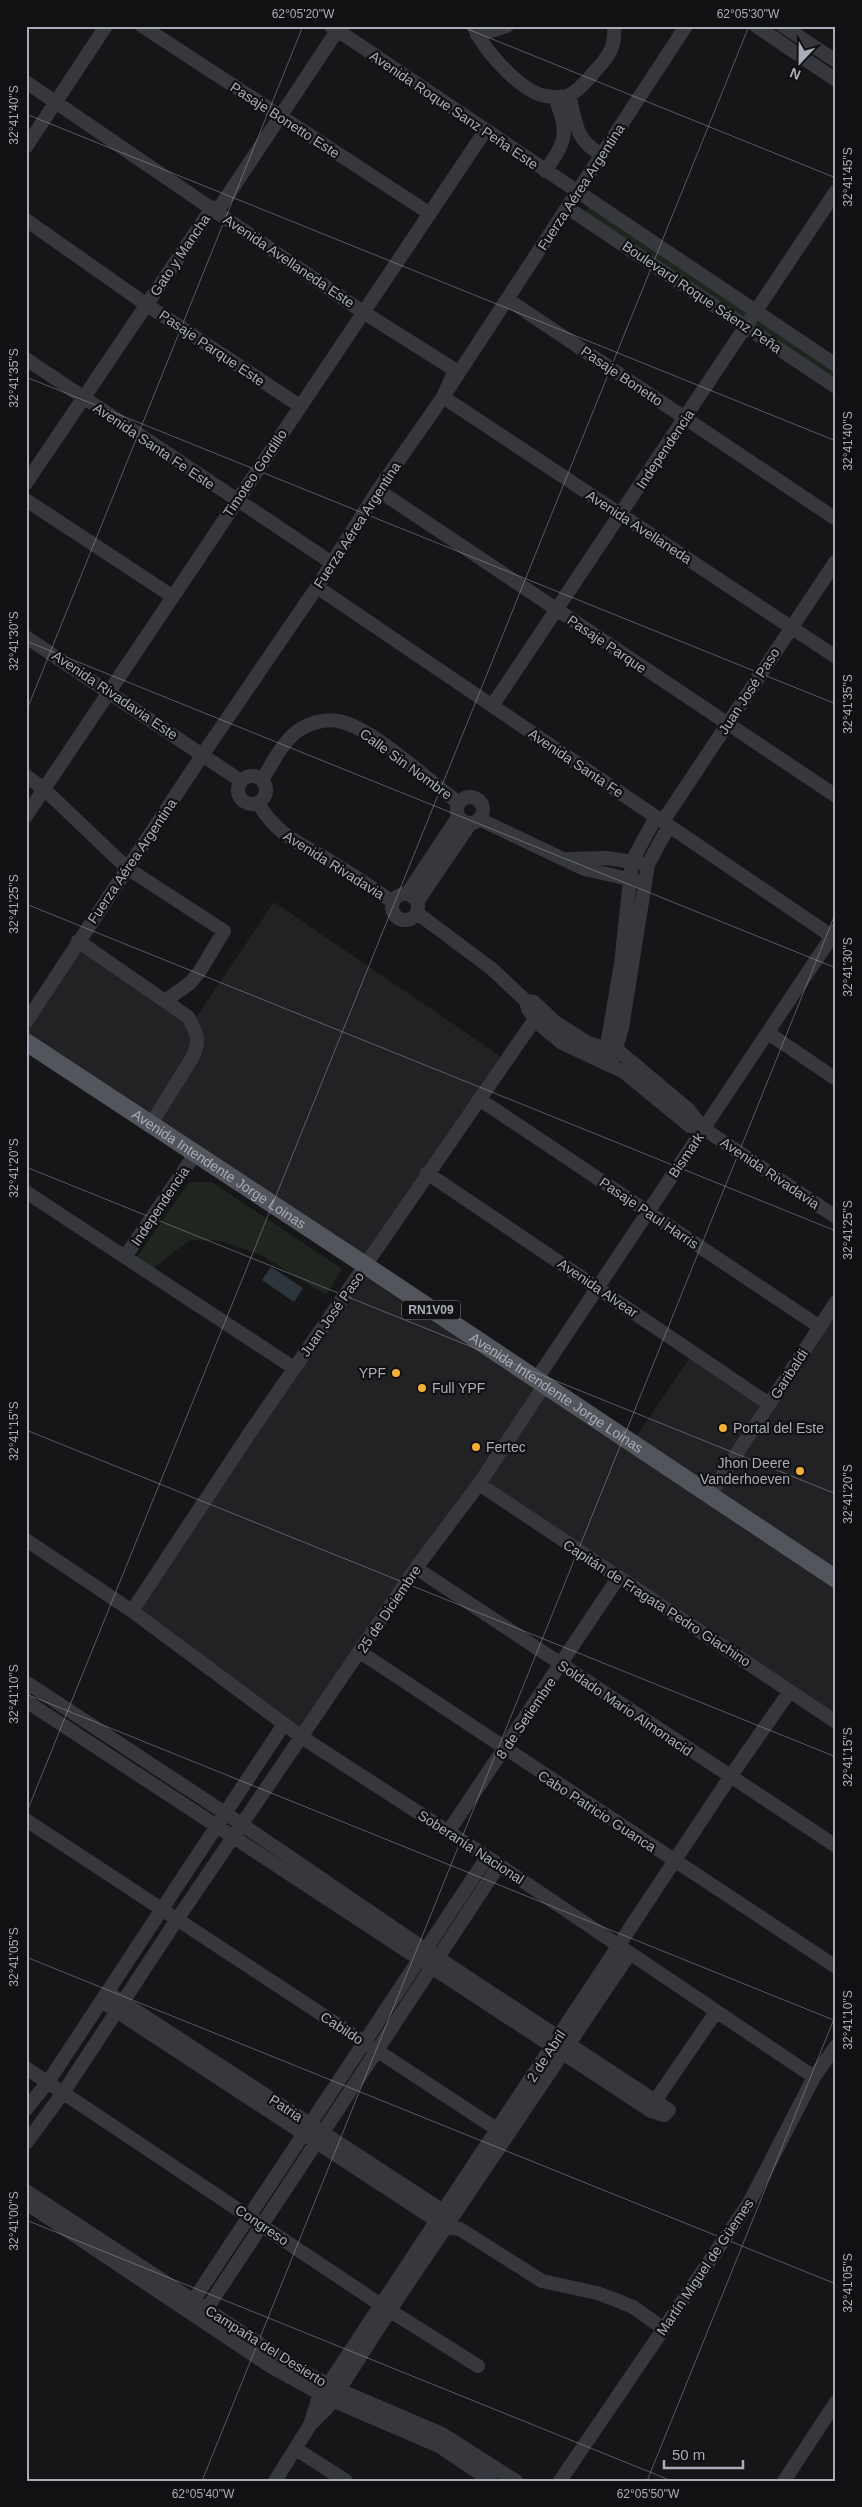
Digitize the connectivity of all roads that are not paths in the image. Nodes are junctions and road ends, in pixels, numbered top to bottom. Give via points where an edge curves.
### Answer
1 (106, 26) edge
2 (142, 26) edge
3 (507, 26) edge
4 (614, 26) edge
5 (686, 26) edge
6 (756, 26) edge
7 (783, 26) edge
8 (334, 28) edge
9 (476, 30) edge
10 (836, 61) edge
11 (836, 80) edge
12 (26, 82) edge
13 (562, 96) junction
14 (56, 102) junction
15 (281, 117) junction
16 (485, 131) junction
17 (26, 147) edge
18 (602, 155) junction
19 (545, 171) junction
20 (579, 191) junction
21 (836, 191) edge
22 (212, 208) junction
23 (568, 208) junction
24 (429, 213) junction
25 (26, 220) edge
26 (507, 299) junction
27 (147, 305) junction
28 (756, 311) junction
29 (363, 312) junction
30 (746, 327) junction
31 (26, 359) edge
32 (836, 366) edge
33 (836, 387) edge
34 (443, 397) junction
35 (84, 399) junction
36 (300, 406) junction
37 (686, 419) junction
38 (26, 483) edge
39 (378, 490) junction
40 (26, 500) edge
41 (237, 502) junction
42 (620, 515) junction
43 (836, 519) edge
44 (836, 561) edge
45 (332, 563) junction
46 (317, 587) junction
47 (172, 596) junction
48 (557, 611) junction
49 (791, 627) junction
50 (26, 637) edge
51 (836, 657) edge
52 (109, 691) junction
53 (492, 706) junction
54 (728, 724) junction
55 (203, 754) junction
56 (26, 776) edge
57 (262, 780) junction
58 (241, 781) junction
59 (44, 788) junction
60 (836, 796) edge
61 (258, 803) junction
62 (459, 803) junction
63 (26, 816) edge
64 (469, 820) junction
65 (663, 821) junction
66 (566, 859) junction
67 (632, 861) junction
68 (648, 865) junction
69 (127, 868) junction
70 (630, 880) junction
71 (644, 882) junction
72 (393, 902) junction
73 (414, 903) junction
74 (834, 935) edge
75 (78, 941) junction
76 (165, 1001) junction
77 (526, 1001) junction
78 (535, 1019) junction
79 (26, 1022) edge
80 (768, 1033) junction
81 (26, 1042) edge
82 (611, 1050) junction
83 (607, 1065) junction
84 (836, 1079) edge
85 (479, 1100) junction
86 (150, 1124) junction
87 (704, 1129) junction
88 (195, 1154) junction
89 (427, 1173) junction
90 (26, 1192) edge
91 (648, 1212) junction
92 (836, 1217) edge
93 (125, 1257) junction
94 (366, 1264) junction
95 (598, 1287) junction
96 (836, 1302) edge
97 (820, 1327) junction
98 (294, 1368) junction
99 (540, 1383) junction
100 (769, 1404) junction
101 (479, 1484) junction
102 (709, 1496) junction
103 (26, 1540) edge
104 (416, 1568) junction
105 (618, 1578) junction
106 (836, 1579) edge
107 (132, 1611) junction
108 (360, 1652) junction
109 (561, 1665) junction
110 (26, 1689) edge
111 (790, 1691) junction
112 (26, 1701) edge
113 (836, 1722) edge
114 (284, 1724) junction
115 (303, 1738) junction
116 (505, 1750) junction
117 (730, 1777) junction
118 (225, 1813) junction
119 (26, 1820) edge
120 (216, 1827) junction
121 (238, 1832) junction
122 (448, 1832) junction
123 (836, 1846) edge
124 (487, 1857) junction
125 (674, 1862) junction
126 (499, 1865) junction
127 (161, 1910) junction
128 (176, 1921) junction
129 (625, 1950) junction
130 (429, 1959) junction
131 (836, 1966) edge
132 (104, 1996) junction
133 (120, 2007) junction
134 (716, 2012) junction
135 (364, 2043) junction
136 (560, 2046) junction
137 (836, 2046) edge
138 (376, 2051) junction
139 (26, 2068) edge
140 (814, 2077) junction
141 (48, 2082) junction
142 (63, 2093) junction
143 (26, 2109) edge
144 (313, 2133) junction
145 (502, 2133) junction
146 (26, 2143) edge
147 (26, 2192) edge
148 (26, 2203) edge
149 (445, 2219) junction
150 (255, 2221) junction
151 (385, 2307) junction
152 (197, 2310) junction
153 (664, 2329) junction
154 (478, 2366) dead end
155 (330, 2393) junction
156 (836, 2402) edge
157 (296, 2449) junction
158 (275, 2481) edge
159 (346, 2481) edge
160 (491, 2481) edge
161 (516, 2481) edge
162 (560, 2481) edge
163 (784, 2481) edge

1 - 14 street
2 - 15 street, Pasaje Bonetto Este
3 - 9 street
4 - 13 street via 615,44 607,58 587,80
5 - 18 street, Fuerza Aérea Argentina
6 - 11 street
7 - 10 street
8 - 15 street, Gato y Mancha
8 - 16 street, Avenida Roque Sanz Peña Este
9 - 13 street via 486,49 513,76 537,93
12 - 14 street, Avenida Avellaneda Este
13 - 18 street via 580,138
13 - 19 street via 564,138
14 - 17 street
14 - 22 street, Avenida Avellaneda Este
15 - 22 street, Gato y Mancha via 220,207
15 - 24 street, Pasaje Bonetto Este
16 - 19 street, Avenida Roque Sanz Peña Este
16 - 24 street, Timoteo Gordillo
18 - 20 street, Fuerza Aérea Argentina
19 - 20 street, Avenida Roque Sanz Peña Este
20 - 23 street, Fuerza Aérea Argentina
20 - 28 street, Boulevard Roque Sáenz Peña
21 - 28 street, Independencia
22 - 27 street, Gato y Mancha
22 - 29 street, Avenida Avellaneda Este
23 - 26 street, Fuerza Aérea Argentina
23 - 30 street, Boulevard Roque Sáenz Peña
24 - 29 street, Timoteo Gordillo
25 - 27 street, Pasaje Parque Este
26 - 34 street, Fuerza Aérea Argentina
26 - 37 street, Pasaje Bonetto
27 - 35 street, Gato y Mancha
27 - 36 street, Pasaje Parque Este
28 - 30 street, Independencia
28 - 32 street, Boulevard Roque Sáenz Peña
29 - 34 street, Avenida Avellaneda Este via 455,370
29 - 36 street, Timoteo Gordillo
30 - 33 street, Boulevard Roque Sáenz Peña
30 - 37 street, Independencia
31 - 35 street, Avenida Santa Fe Este
34 - 39 street, Fuerza Aérea Argentina
34 - 42 street, Avenida Avellaneda
35 - 38 street, Gato y Mancha
35 - 41 street, Avenida Santa Fe Este
36 - 41 street, Timoteo Gordillo
37 - 42 street, Independencia
37 - 43 street, Pasaje Bonetto
39 - 45 street, Fuerza Aérea Argentina
39 - 48 street, Pasaje Parque
40 - 47 street
41 - 45 street, Avenida Santa Fe Este
41 - 47 street, Timoteo Gordillo
42 - 48 street, Independencia
42 - 49 street, Avenida Avellaneda
44 - 49 street, Juan José Paso
45 - 46 street, Fuerza Aérea Argentina
46 - 53 street, Avenida Santa Fe
46 - 55 street, Fuerza Aérea Argentina
47 - 52 street, Timoteo Gordillo
48 - 53 street, Independencia
48 - 54 street, Pasaje Parque
49 - 51 street, Avenida Avellaneda
49 - 54 street, Juan José Paso
50 - 52 street, Avenida Rivadavia Este
52 - 55 street, Avenida Rivadavia Este
52 - 59 street, Timoteo Gordillo
53 - 65 street, Avenida Santa Fe
54 - 60 street, Pasaje Parque
54 - 65 street, Juan José Paso
55 - 58 street
55 - 69 street, Fuerza Aérea Argentina
56 - 59 street
57 - 58 street via 249,776
57 - 61 street via 266,792
57 - 62 street, Calle Sin Nombre via 297,732 319,722 339,721 362,730
58 - 61 street, Avenida Rivadavia via 238,790 241,799 249,804
59 - 63 street, Timoteo Gordillo
59 - 69 street
61 - 72 street, Avenida Rivadavia via 282,834
62 - 64 street, Calle Sin Nombre via 456,810
62 - 64 street, Calle Sin Nombre via 466,798 478,800 483,812
64 - 66 street
64 - 73 street, Calle Sin Nombre
65 - 67 street, Juan José Paso
65 - 68 street, Juan José Paso
65 - 74 street, Avenida Santa Fe
66 - 67 street
66 - 70 street via 599,874
67 - 68 street
67 - 70 street, Juan José Paso
68 - 71 street, Juan José Paso
69 - 75 street, Fuerza Aérea Argentina
69 - 76 street via 224,931 190,983
70 - 71 street
70 - 82 street, Juan José Paso
71 - 82 street, Juan José Paso via 622,1028
72 - 73 street, Avenida Rivadavia via 399,896
72 - 73 street, Avenida Rivadavia via 392,910 397,918 406,920
73 - 77 street, Avenida Rivadavia
74 - 80 street, Bismark
75 - 76 street
75 - 79 street, Fuerza Aérea Argentina
76 - 86 street via 188,1018 198,1036 197,1047
77 - 78 street, Avenida Rivadavia
77 - 82 street, Avenida Rivadavia via 534,1002 555,1022 588,1043
78 - 83 street, Avenida Rivadavia via 562,1043
78 - 85 street, Juan José Paso
80 - 84 street
80 - 87 street, Bismark
81 - 86 main road, Avenida Intendente Jorge Loinas / RN1V09
82 - 83 street, Juan José Paso
82 - 87 street, Avenida Rivadavia via 621,1053 688,1109
83 - 87 street, Avenida Rivadavia via 624,1072 690,1126
85 - 89 street, Juan José Paso
85 - 91 street, Pasaje Paul Harris
86 - 88 main road, Avenida Intendente Jorge Loinas / RN1V09
87 - 91 street, Bismark
87 - 92 street, Avenida Rivadavia
88 - 93 street, Independencia
88 - 94 main road, Avenida Intendente Jorge Loinas / RN1V09
89 - 94 street, Juan José Paso
89 - 95 street, Avenida Alvear
90 - 93 street
91 - 95 street, Bismark
91 - 97 street, Pasaje Paul Harris
93 - 98 street
94 - 98 street, Juan José Paso
94 - 99 main road, Avenida Intendente Jorge Loinas / RN1V09
95 - 99 street, Bismark
95 - 100 street, Avenida Alvear
96 - 97 street, Garibaldi
97 - 100 street, Garibaldi
98 - 107 street, Juan José Paso
99 - 101 street, 25 de Diciembre
99 - 102 main road, Avenida Intendente Jorge Loinas / RN1V09
100 - 102 street, Garibaldi
101 - 104 street, 25 de Diciembre
101 - 105 street, Capitán de Fragata Pedro Giachino
102 - 106 main road, Avenida Intendente Jorge Loinas / RN1V09
103 - 107 street, Soberanía Nacional
104 - 108 street, 25 de Diciembre
104 - 109 street, Soldado Mario Almonacid
105 - 109 street, 8 de Setiembre
105 - 111 street, Capitán de Fragata Pedro Giachino
107 - 114 street, Soberanía Nacional
108 - 115 street, 25 de Diciembre
108 - 116 street, Cabo Patricio Guanca
109 - 116 street, 8 de Setiembre
109 - 117 street, Soldado Mario Almonacid
110 - 118 street via 29,1684
111 - 113 street, Capitán de Fragata Pedro Giachino
111 - 117 street, 2 de Abril
112 - 120 street
114 - 115 street, Soberanía Nacional
114 - 118 street
115 - 121 street, 25 de Diciembre
115 - 122 street, Soberanía Nacional
116 - 122 street, 8 de Setiembre
116 - 125 street, Cabo Patricio Guanca
117 - 123 street, Soldado Mario Almonacid
117 - 125 street, 2 de Abril
118 - 120 street
118 - 121 street
119 - 127 street, Cabildo
120 - 121 street
120 - 127 street
121 - 128 street, 25 de Diciembre
121 - 130 street
122 - 124 street, Soberanía Nacional
124 - 126 street, Soberanía Nacional
124 - 130 street
125 - 129 street, 2 de Abril
125 - 131 street, Cabo Patricio Guanca
126 - 129 street, Soberanía Nacional
126 - 130 street
127 - 128 street, Cabildo
127 - 132 street
128 - 133 street, 25 de Diciembre
128 - 135 street, Cabildo
129 - 134 street, Soberanía Nacional
129 - 136 street, 2 de Abril
130 - 135 street
130 - 136 street
130 - 138 street
132 - 133 street, Patria
132 - 141 street
133 - 142 street, 25 de Diciembre
133 - 144 street, Patria
134 - 136 street via 649,2104
134 - 140 street, Soberanía Nacional
135 - 138 street, Cabildo
135 - 144 street
136 - 145 street, 2 de Abril
137 - 140 street, Martín Miguel de Güemes
138 - 144 street
138 - 145 street, Cabildo
139 - 141 street, Congreso
140 - 153 street, Martín Miguel de Güemes via 749,2203
141 - 142 street, Congreso
141 - 143 street
142 - 146 street, 25 de Diciembre
142 - 150 street, Congreso
144 - 149 street, Patria
144 - 150 street
145 - 149 street, 2 de Abril
147 - 152 street, Campaña del Desierto
148 - 152 street, Campaña del Desierto
149 - 151 street, 2 de Abril
149 - 153 street, Patria via 542,2281 616,2300 633,2307
150 - 151 street, Congreso
150 - 152 street
151 - 154 street, Congreso
151 - 155 street, 2 de Abril
152 - 155 street, Campaña del Desierto via 298,2369
153 - 162 street, Martín Miguel de Güemes
155 - 157 street, 2 de Abril
155 - 160 street, Campaña del Desierto via 439,2446
155 - 161 street, Campaña del Desierto via 442,2434
156 - 163 street
157 - 158 street, 2 de Abril
157 - 159 street

